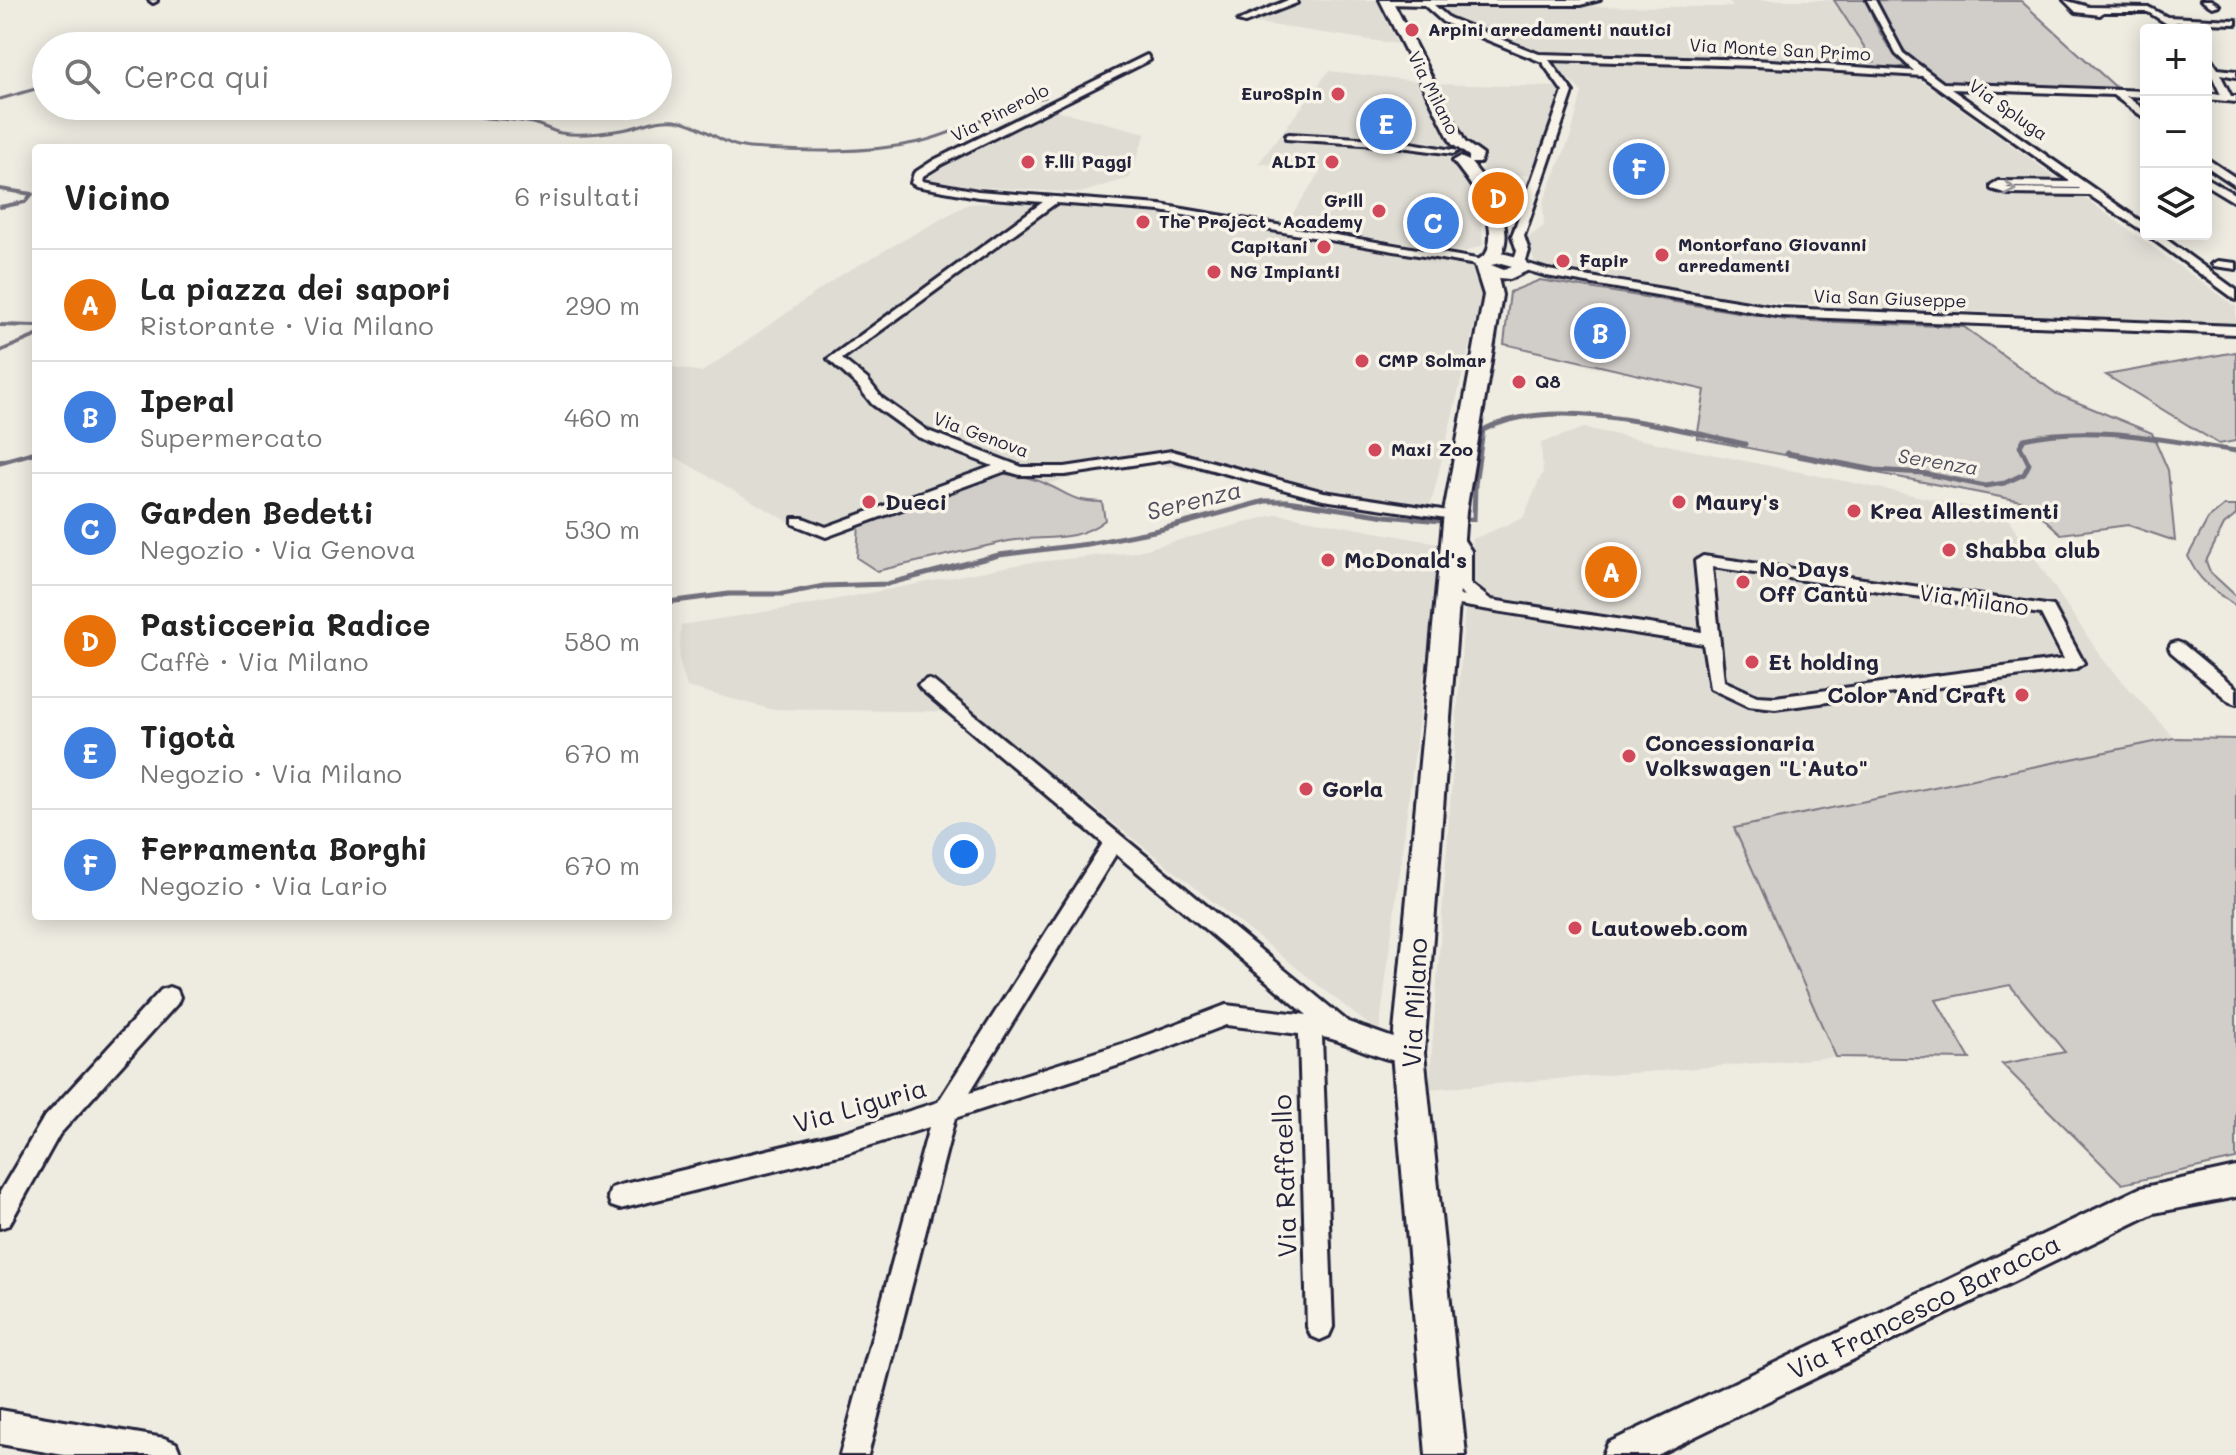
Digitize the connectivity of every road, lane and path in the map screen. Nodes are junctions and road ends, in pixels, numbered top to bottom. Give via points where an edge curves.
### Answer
1 (1292, 0) edge
2 (1596, 0) edge
3 (1871, 0) edge
4 (2115, 0) edge
5 (2205, 0) edge
6 (1386, 1) edge
7 (1424, 1) edge
8 (2072, 2) edge
9 (2215, 5) dead end
10 (2132, 10) junction
11 (2234, 18) edge
12 (2166, 19) junction
13 (1242, 21) dead end
14 (2174, 24) edge
15 (2212, 31) edge
16 (2236, 33) edge
17 (1539, 57) junction
18 (1147, 58) dead end
19 (2212, 65) edge
20 (2215, 71) junction
21 (1924, 74) junction
22 (2236, 74) edge
23 (1940, 86) junction
24 (2116, 93) junction
25 (2140, 94) edge
26 (2212, 96) edge
27 (2232, 98) edge
28 (2140, 111) edge
29 (1289, 137) dead end
30 (1459, 155) junction
31 (2236, 164) edge
32 (2212, 166) edge
33 (2212, 167) edge
34 (2236, 183) edge
35 (2084, 185) junction
36 (2212, 185) edge
37 (2094, 192) junction
38 (1053, 200) junction
39 (2236, 200) edge
40 (2140, 226) edge
41 (2160, 240) edge
42 (1485, 260) junction
43 (2218, 264) dead end
44 (1514, 265) junction
45 (2236, 266) edge
46 (2236, 294) edge
47 (1493, 295) junction
48 (2236, 330) edge
49 (1005, 466) junction
50 (798, 521) dead end
51 (1454, 521) junction
52 (1446, 598) junction
53 (1497, 606) junction
54 (1709, 639) junction
55 (2177, 648) dead end
56 (927, 685) dead end
57 (2236, 698) edge
58 (1114, 841) junction
59 (169, 997) dead end
60 (1310, 1024) junction
61 (1340, 1029) junction
62 (1408, 1053) junction
63 (945, 1111) junction
64 (2236, 1182) edge
65 (620, 1197) dead end
66 (0, 1216) edge
67 (1320, 1327) dead end
68 (0, 1427) edge
69 (61, 1447) edge
70 (164, 1455) edge
71 (854, 1455) edge
72 (1446, 1455) edge
73 (1620, 1455) edge

1 - 13 street via 1279,10
2 - 7 street
3 - 21 street, Via Spluga via 1900,54
4 - 10 street
5 - 9 street
6 - 7 street
6 - 30 main road, Via Milano
7 - 17 street via 1446,20
8 - 10 street via 2088,14 2100,13 2088,9
10 - 12 street via 2150,10
11 - 12 street
12 - 14 street
15 - 16 street
17 - 21 street, Via Monte San Primo
17 - 44 street via 1568,94 1518,236 1523,251
18 - 38 street, Via Pinerolo via 918,175 916,183
19 - 20 street
20 - 22 street
20 - 27 street
21 - 23 street, Via Spluga
23 - 24 street
23 - 35 street, Via Spluga
24 - 25 street
24 - 28 street
26 - 27 street
29 - 30 street via 1393,143
30 - 42 main road, Via Milano via 1492,212
31 - 32 street
33 - 34 street
35 - 37 street, Via Spluga
35 -> 37 street via 1995,187
36 - 39 street
37 - 40 street, Via Spluga
38 - 42 street via 1160,208
38 - 49 street, Via Genova via 834,359 877,401 923,434
41 - 46 street
42 - 44 main road
42 - 44 main road
42 - 47 main road, Via Milano
43 - 45 street
44 - 47 main road, Via Milano
44 - 48 street, Via San Giuseppe via 1779,312
47 - 51 main road, Via Milano
49 - 50 street via 826,532
49 - 51 street, Via Genova via 1065,471 1172,455 1323,496
51 - 52 main road, Via Milano
51 - 53 street, Via Milano via 1463,550 1463,587
52 - 53 street, Via Milano
52 - 62 main road, Via Milano
53 - 54 street, Via Milano
54 - 54 street, Via Milano via 1716,684 1754,702 2075,663 2047,610 1703,561
55 - 57 street
56 - 58 street
58 - 61 street
58 - 63 street, Via Liguria
59 - 66 street via 51,1127
60 - 61 street
60 - 63 street via 1226,1015
60 - 67 street, Via Raffaello
61 - 62 street
62 - 72 main road, Via Milano
63 - 65 street, Via Liguria via 843,1143
63 - 71 street
64 - 73 street, Via Francesco Baracca via 2151,1199
68 - 69 street
69 - 70 street

